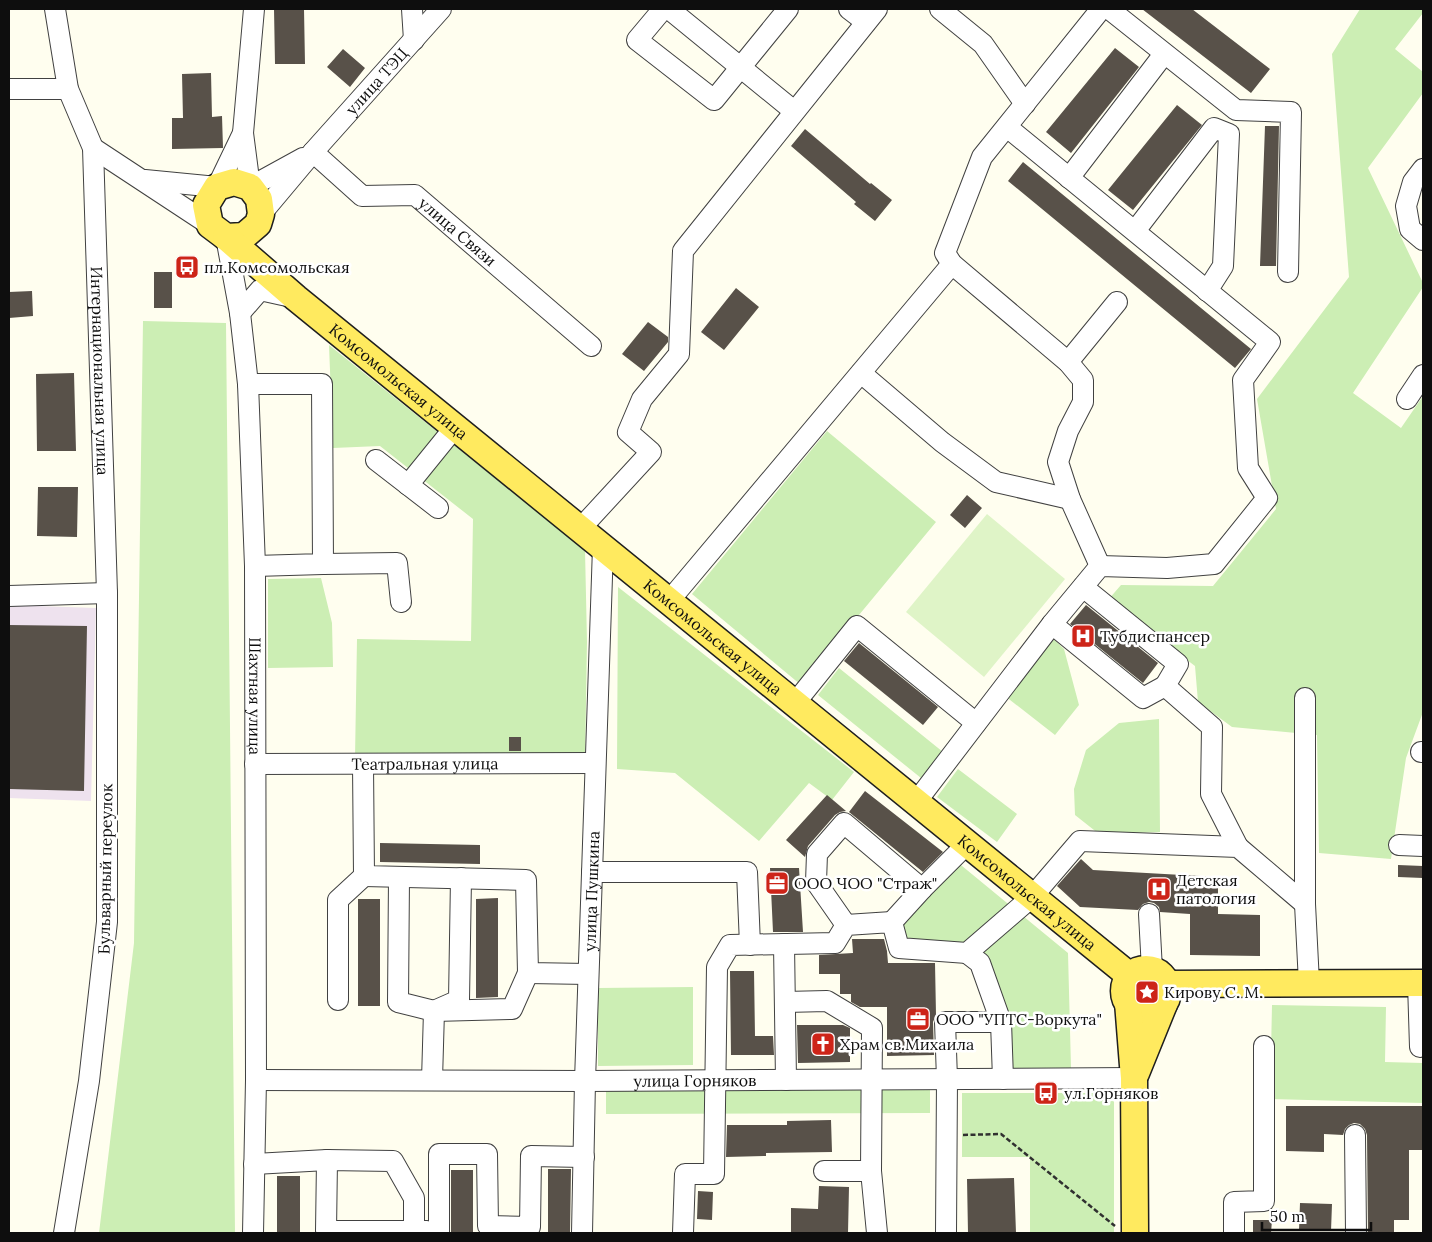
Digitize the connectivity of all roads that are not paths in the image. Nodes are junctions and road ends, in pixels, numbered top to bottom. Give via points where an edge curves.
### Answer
1 (55, 9) edge
2 (254, 9) edge
3 (412, 9) edge
4 (441, 9) edge
5 (663, 9) edge
6 (669, 9) edge
7 (788, 9) edge
8 (849, 9) edge
9 (940, 9) edge
10 (1101, 9) edge
11 (1109, 9) edge
12 (871, 16) edge
13 (414, 40) junction
14 (1164, 54) junction
15 (740, 67) junction
16 (9, 89) edge
17 (68, 89) junction
18 (1025, 104) junction
19 (794, 112) junction
20 (1007, 127) junction
21 (243, 133) junction
22 (93, 148) junction
23 (313, 152) junction
24 (1423, 169) edge
25 (1069, 178) junction
26 (143, 180) junction
27 (217, 187) junction
28 (250, 187) junction
29 (259, 219) junction
30 (218, 231) junction
31 (1135, 231) junction
32 (1423, 240) edge
33 (952, 264) junction
34 (1288, 272) dead end
35 (269, 276) junction
36 (1207, 291) junction
37 (296, 298) junction
38 (1117, 302) dead end
39 (240, 314) junction
40 (591, 346) dead end
41 (1068, 362) junction
42 (861, 374) junction
43 (1423, 375) edge
44 (248, 384) junction
45 (1407, 399) dead end
46 (454, 427) junction
47 (376, 460) dead end
48 (408, 485) junction
49 (1070, 499) junction
50 (438, 508) dead end
51 (580, 529) junction
52 (603, 547) junction
53 (323, 564) junction
54 (255, 566) junction
55 (1100, 566) junction
56 (1083, 587) junction
57 (107, 593) junction
58 (9, 596) edge
59 (668, 601) junction
60 (401, 602) dead end
61 (1052, 624) junction
62 (1165, 686) junction
63 (1305, 698) dead end
64 (795, 703) junction
65 (976, 723) junction
66 (595, 763) junction
67 (255, 764) junction
68 (363, 764) junction
69 (916, 802) junction
70 (968, 844) junction
71 (1398, 845) dead end
72 (1423, 846) edge
73 (1238, 847) junction
74 (592, 872) junction
75 (364, 876) junction
76 (399, 877) junction
77 (461, 878) junction
78 (922, 889) junction
79 (1032, 897) junction
80 (1305, 904) junction
81 (1149, 914) dead end
82 (892, 922) junction
83 (846, 925) junction
84 (784, 944) junction
85 (750, 945) junction
86 (967, 953) junction
87 (528, 973) junction
88 (588, 974) junction
89 (1309, 983) junction
90 (1421, 983) edge
91 (1153, 984) junction
92 (338, 1000) dead end
93 (785, 1002) junction
94 (1128, 1002) junction
95 (434, 1010) junction
96 (1001, 1022) junction
97 (1264, 1046) dead end
98 (1420, 1047) dead end
99 (1002, 1078) junction
100 (1134, 1078) junction
101 (872, 1079) junction
102 (947, 1079) junction
103 (256, 1080) junction
104 (432, 1080) junction
105 (715, 1080) junction
106 (786, 1080) junction
107 (585, 1081) junction
108 (1355, 1135) dead end
109 (584, 1157) junction
110 (327, 1160) junction
111 (254, 1164) junction
112 (824, 1171) dead end
113 (871, 1171) junction
114 (1126, 1230) edge
115 (414, 1231) junction
116 (439, 1232) edge
117 (64, 1233) edge
118 (253, 1233) edge
119 (582, 1233) edge
120 (683, 1233) edge
121 (877, 1233) edge
122 (946, 1233) edge
123 (1234, 1233) edge
124 (1356, 1233) edge

1 - 17 street
2 - 21 street
3 - 13 street
4 - 13 street, улица ТЭЦ
5 - 15 street via 637,40 714,100
6 - 15 street
7 - 15 street
8 - 12 street
9 - 18 street via 983,44
10 - 18 street
11 - 14 street
12 - 19 street
13 - 23 street, улица ТЭЦ
14 - 25 street
14 - 34 street via 1236,110 1291,112
15 - 19 street
16 - 17 street
17 - 22 street
18 - 20 street
19 - 51 street via 683,251 679,354 642,399 628,432 652,452
20 - 25 street
20 - 33 street via 982,157 945,253
21 - 27 street
21 - 28 street
22 - 26 street
22 - 57 street, Интернациональная улица
23 - 28 street
23 - 29 street, улица ТЭЦ
23 - 40 street, улица Связи via 362,196 415,195
24 - 32 street via 1413,182 1406,206 1410,229
25 - 31 street
26 - 27 street
26 - 30 street
27 - 28 main road via 234,182
27 - 30 main road via 206,205
28 - 29 main road via 260,199
29 - 30 main road via 244,236
29 - 35 main road
30 - 35 main road, Комсомольская улица
30 - 39 street, Шахтная улица
31 - 36 street
31 - 36 street via 1214,128 1229,134 1223,266
33 - 41 street
33 - 42 street
35 - 37 main road, Комсомольская улица
36 - 55 street via 1270,342 1243,380 1248,468 1267,498 1214,564 1167,568
37 - 39 street via 260,290
37 - 46 main road, Комсомольская улица
38 - 41 street
39 - 44 street, Шахтная улица
41 - 49 street via 1084,380 1083,402 1068,431 1058,462
42 - 49 street via 996,482
42 - 59 street
43 - 45 street
44 - 53 street via 322,384
44 - 54 street, Шахтная улица
46 - 48 street
46 - 51 main road, Комсомольская улица
47 - 48 street
48 - 50 street
49 - 55 street
51 - 52 main road, Комсомольская улица
52 - 59 main road, Комсомольская улица
52 - 66 street, улица Пушкина
53 - 54 street
53 - 60 street via 397,563
54 - 67 street, Шахтная улица
55 - 56 street
56 - 61 street
56 - 62 street via 1178,664
57 - 58 street
57 - 117 street, Бульварный переулок via 107,922 89,1081
59 - 64 main road, Комсомольская улица
61 - 62 street via 1143,698
61 - 65 street
62 - 73 street via 1212,726 1211,794
63 - 80 street
64 - 65 street via 857,626
64 - 69 main road, Комсомольская улица
65 - 69 street
66 - 68 street, Театральная улица
66 - 74 street, улица Пушкина
67 - 68 street, Театральная улица
67 - 103 street, Шахтная улица
68 - 75 street
69 - 70 main road, Комсомольская улица
70 - 78 street
70 - 79 main road, Комсомольская улица
71 - 72 street
73 - 79 street via 1080,841
73 - 80 street
74 - 85 street via 747,872
74 - 88 street, улица Пушкина
75 - 76 street
75 - 92 street via 338,900
76 - 77 street
76 - 95 street via 398,1002
77 - 87 street via 526,880
77 - 95 street via 459,1000
78 - 82 street
78 - 83 street via 844,823 817,854 816,882
79 - 86 street
79 - 91 main road, Комсомольская улица
80 - 89 street
81 - 91 street
82 - 83 street
82 - 86 street via 899,948
83 - 84 street via 834,944
84 - 85 street
84 - 93 street
85 - 105 street via 730,945 717,967
86 - 96 street via 980,963
87 - 88 street
87 - 95 street via 512,1009
88 - 107 street, улица Пушкина
89 - 90 main road
89 - 91 main road
90 - 98 street
91 - 94 main road via 1126,984 1124,992
91 - 94 main road via 1159,1009 1142,1012
91 - 100 main road
93 - 101 street via 826,1001 872,1028
93 - 106 street
94 - 100 main road
95 - 104 street
96 - 99 street
96 - 102 street via 945,1022
97 - 123 street via 1264,1201 1234,1202
99 - 100 street, улица Горняков
99 - 102 street, улица Горняков
100 - 114 main road
101 - 102 street, улица Горняков
101 - 106 street, улица Горняков
101 - 113 street
102 - 122 street
103 - 104 street, улица Горняков
103 - 111 street, Шахтная улица
104 - 107 street, улица Горняков
105 - 106 street, улица Горняков
105 - 107 street, улица Горняков
105 - 120 street via 714,1174 685,1174
107 - 109 street, улица Пушкина
108 - 124 street
109 - 116 street via 531,1156 530,1227 488,1226 487,1154 439,1154
109 - 119 street, улица Пушкина
110 - 111 street
110 - 115 street via 393,1161 414,1198
110 - 115 street via 326,1231
111 - 118 street, Шахтная улица
112 - 113 street
113 - 121 street
115 - 116 street

